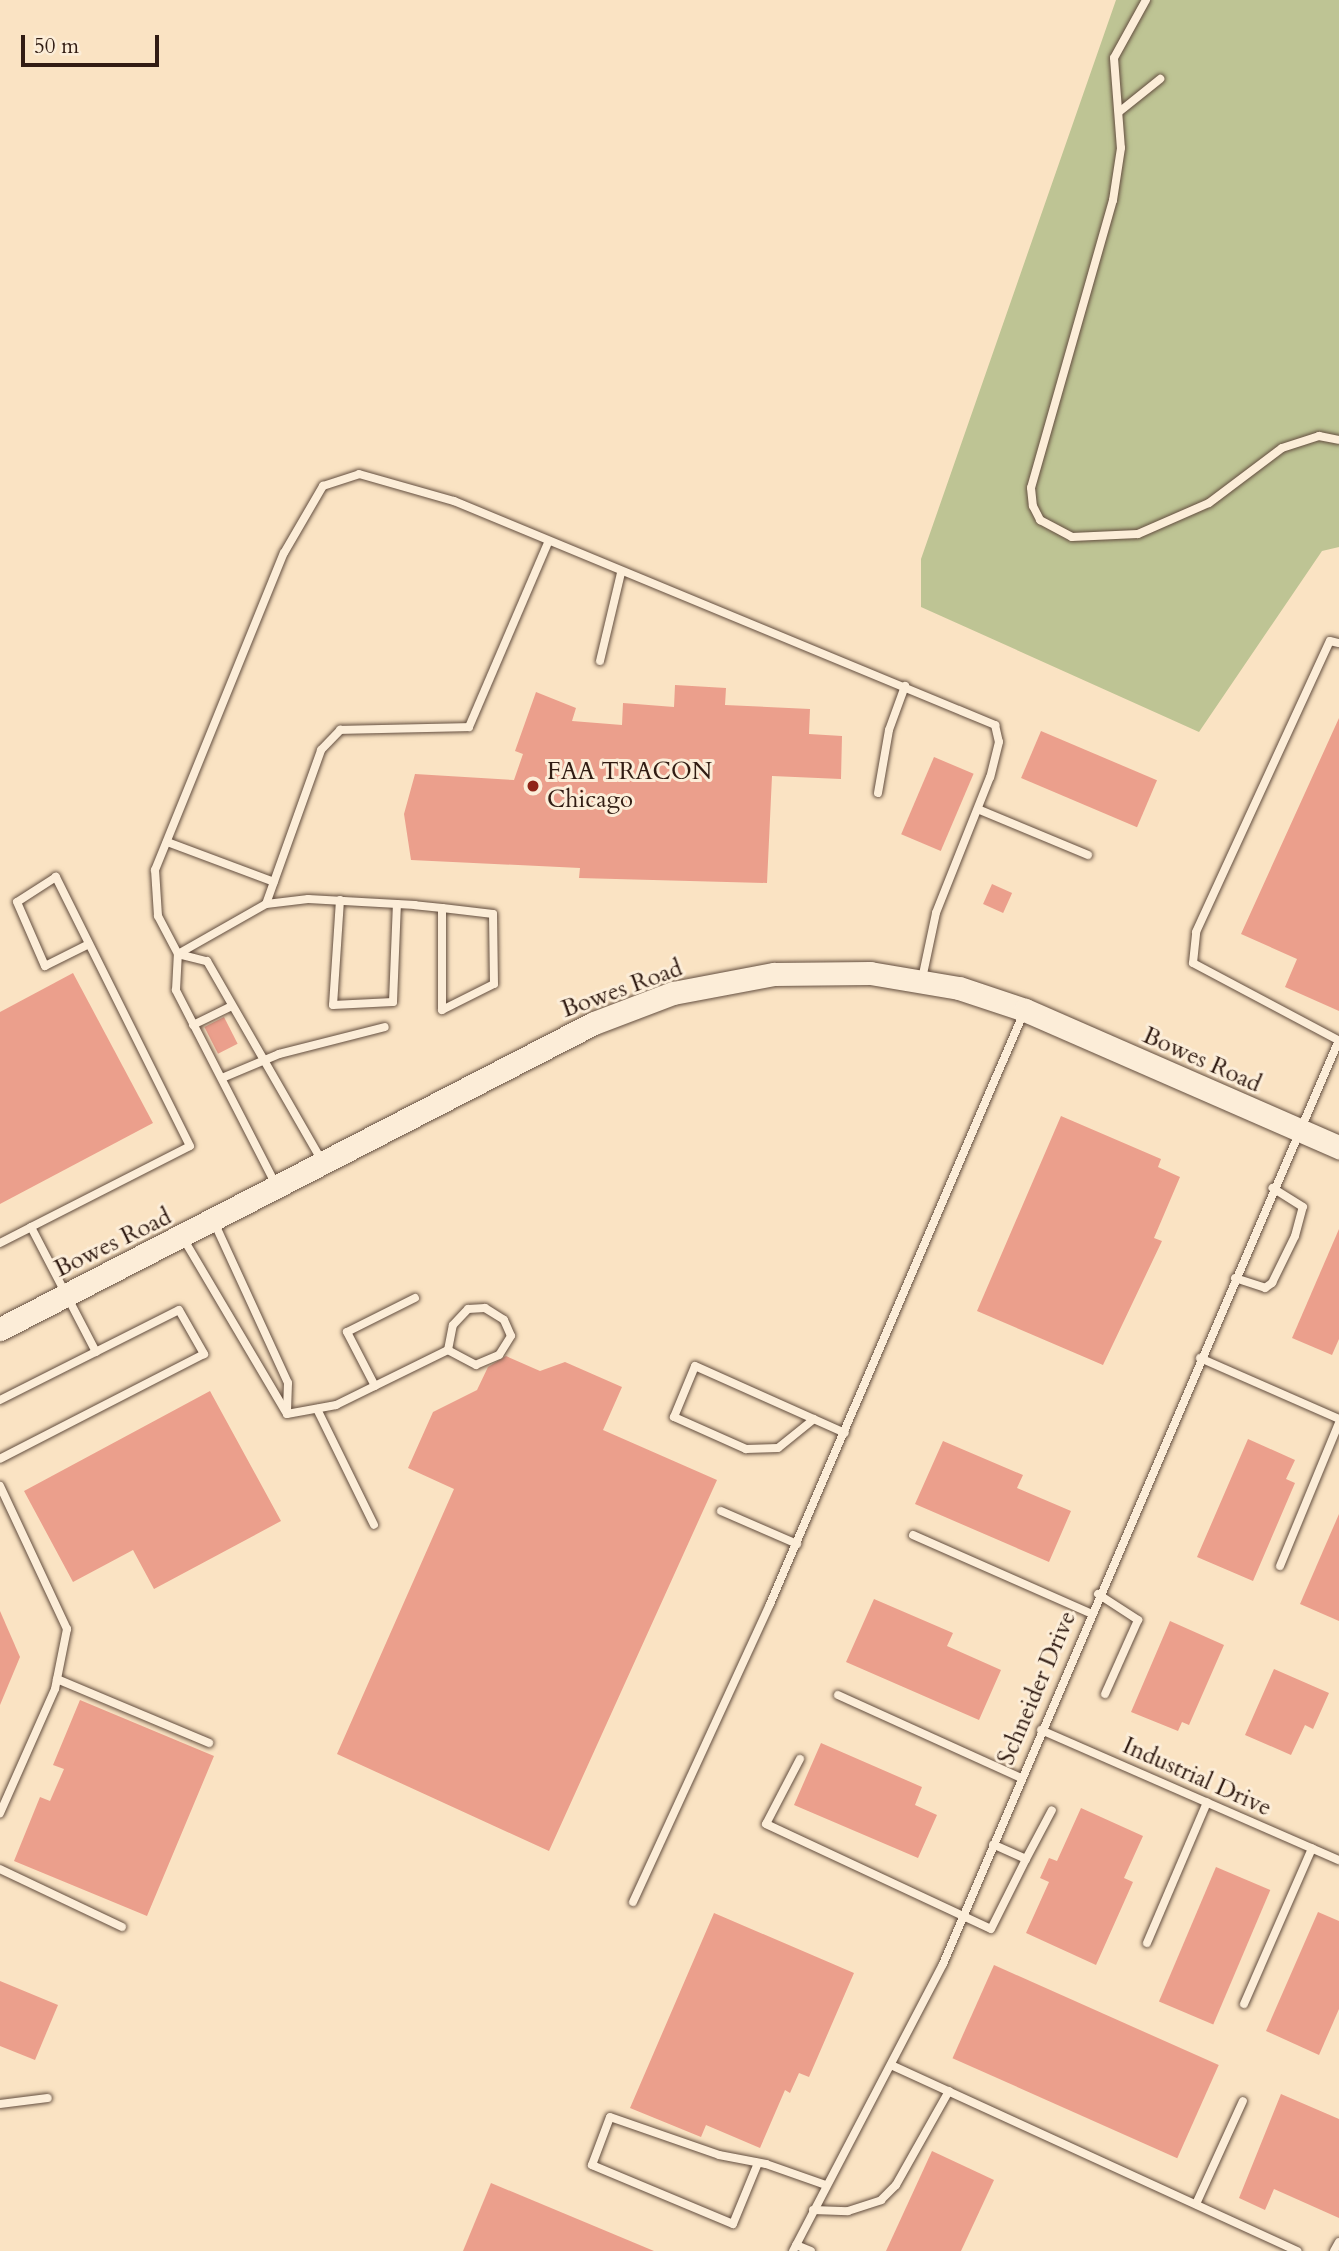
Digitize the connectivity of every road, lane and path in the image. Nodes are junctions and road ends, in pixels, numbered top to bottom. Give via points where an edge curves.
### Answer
1 (1146, 0) edge
2 (1160, 79) dead end
3 (1119, 112) junction
4 (1339, 440) edge
5 (548, 542) junction
6 (621, 573) junction
7 (1339, 643) edge
8 (600, 661) dead end
9 (905, 685) junction
10 (878, 793) dead end
11 (980, 810) junction
12 (167, 842) junction
13 (1088, 855) dead end
14 (274, 882) junction
15 (340, 901) junction
16 (266, 904) junction
17 (397, 904) junction
18 (442, 908) junction
19 (89, 944) junction
20 (178, 954) junction
21 (922, 979) junction
22 (232, 1006) junction
23 (1026, 1010) junction
24 (193, 1025) junction
25 (385, 1027) dead end
26 (1337, 1039) edge
27 (260, 1060) junction
28 (222, 1078) junction
29 (1298, 1130) junction
30 (1339, 1147) edge
31 (322, 1161) junction
32 (275, 1183) junction
33 (1273, 1188) junction
34 (214, 1222) junction
35 (31, 1227) junction
36 (183, 1238) junction
37 (0, 1242) edge
38 (1235, 1278) junction
39 (64, 1297) junction
40 (415, 1298) dead end
41 (0, 1329) edge
42 (448, 1350) junction
43 (96, 1352) junction
44 (1200, 1358) junction
45 (375, 1386) junction
46 (0, 1400) edge
47 (317, 1409) junction
48 (287, 1414) junction
49 (814, 1419) junction
50 (1339, 1421) edge
51 (845, 1433) junction
52 (0, 1459) edge
53 (0, 1486) edge
54 (721, 1511) dead end
55 (374, 1525) dead end
56 (913, 1535) dead end
57 (797, 1544) junction
58 (1280, 1566) dead end
59 (1098, 1594) junction
60 (1090, 1614) junction
61 (57, 1679) junction
62 (1105, 1694) dead end
63 (838, 1695) dead end
64 (1041, 1730) junction
65 (209, 1743) dead end
66 (800, 1759) dead end
67 (1021, 1777) junction
68 (1207, 1802) junction
69 (1052, 1810) dead end
70 (0, 1813) edge
71 (993, 1844) junction
72 (1312, 1848) junction
73 (1026, 1859) junction
74 (1339, 1860) edge
75 (0, 1869) edge
76 (633, 1902) dead end
77 (963, 1915) junction
78 (122, 1927) dead end
79 (1147, 1943) dead end
80 (1244, 2004) dead end
81 (891, 2064) junction
82 (949, 2091) junction
83 (48, 2098) dead end
84 (1243, 2101) dead end
85 (0, 2104) edge
86 (758, 2163) junction
87 (826, 2185) junction
88 (1196, 2204) junction
89 (813, 2210) junction
90 (1339, 2242) edge
91 (794, 2248) edge
92 (811, 2251) edge
93 (1298, 2251) edge
94 (1334, 2251) edge

1 - 3 lane via 1114,58
2 - 3 lane
3 - 4 lane via 1113,200 1031,488 1040,520 1072,537 1096,539 1158,526 1209,503 1282,447 1319,436
5 - 6 lane
5 - 12 lane via 454,501 359,474 323,486 284,553
5 - 14 lane via 469,727 340,730 321,750
6 - 8 lane
6 - 9 lane
7 - 26 lane via 1330,640 1207,907 1193,963
9 - 10 lane via 888,730
9 - 11 lane via 995,725 999,742
11 - 13 lane
11 - 21 lane via 936,913
12 - 14 lane
12 - 20 lane via 155,870 158,916
14 - 16 lane
15 - 16 lane
15 - 17 lane
15 - 17 lane via 333,1005 393,1002
16 - 20 lane
17 - 18 lane
18 - 18 lane via 442,934 442,1010 494,984 493,914
19 - 19 lane via 45,966 17,902 56,877
19 - 35 lane via 190,1146
20 - 22 lane via 206,961
20 - 24 lane via 176,990
21 - 23 main road, Bowes Road
21 - 31 main road, Bowes Road via 774,974 673,993 594,1023
22 - 24 lane
22 - 27 lane
23 - 29 main road, Bowes Road
23 - 51 lane
24 - 28 lane
25 - 27 lane
26 - 29 lane, Schneider Drive
27 - 28 lane
27 - 31 lane
28 - 32 lane
29 - 30 main road, Bowes Road
29 - 33 lane, Schneider Drive
31 - 32 main road, Bowes Road
32 - 34 main road, Bowes Road
33 - 38 lane, Schneider Drive
33 - 38 lane via 1303,1207 1295,1236 1272,1283 1265,1288
34 - 36 main road, Bowes Road
34 - 48 lane via 288,1383
35 - 37 lane
35 - 39 lane
36 - 39 main road, Bowes Road
36 - 48 lane
38 - 44 lane, Schneider Drive
39 - 41 main road, Bowes Road
39 - 43 lane
40 - 45 lane via 347,1332
42 - 42 lane via 453,1325 468,1309 485,1308 504,1320 510,1336 499,1355 476,1365
42 - 45 lane
43 - 46 lane
43 - 52 lane via 179,1310 204,1354
44 - 50 lane
44 - 59 lane, Schneider Drive
45 - 47 lane
47 - 48 lane
47 - 55 lane
49 - 49 lane via 695,1366 674,1417 746,1449 778,1448
49 - 51 lane
50 - 58 lane
51 - 57 lane
53 - 61 lane via 67,1629
54 - 57 lane
56 - 60 lane
57 - 76 lane
59 - 60 lane, Schneider Drive
59 - 62 lane via 1138,1620
60 - 64 lane, Schneider Drive
61 - 65 lane
61 - 70 lane
63 - 67 lane
64 - 67 lane, Schneider Drive
64 - 68 lane, Industrial Drive
66 - 77 lane via 766,1824
67 - 71 lane, Schneider Drive
68 - 72 lane, Industrial Drive
68 - 79 lane
69 - 73 lane
71 - 73 lane
71 - 77 lane, Schneider Drive
72 - 74 lane, Industrial Drive
72 - 80 lane
73 - 77 lane via 991,1929
75 - 78 lane
77 - 81 lane, Schneider Drive
81 - 82 lane
81 - 87 lane, Schneider Drive
82 - 88 lane
82 - 89 lane via 896,2185 881,2200 848,2211
83 - 85 lane
84 - 88 lane
86 - 86 lane via 733,2224 592,2165 610,2117
86 - 87 lane
87 - 89 lane, Schneider Drive
88 - 93 lane
89 - 91 lane, Schneider Drive
90 - 94 lane
91 - 92 lane

